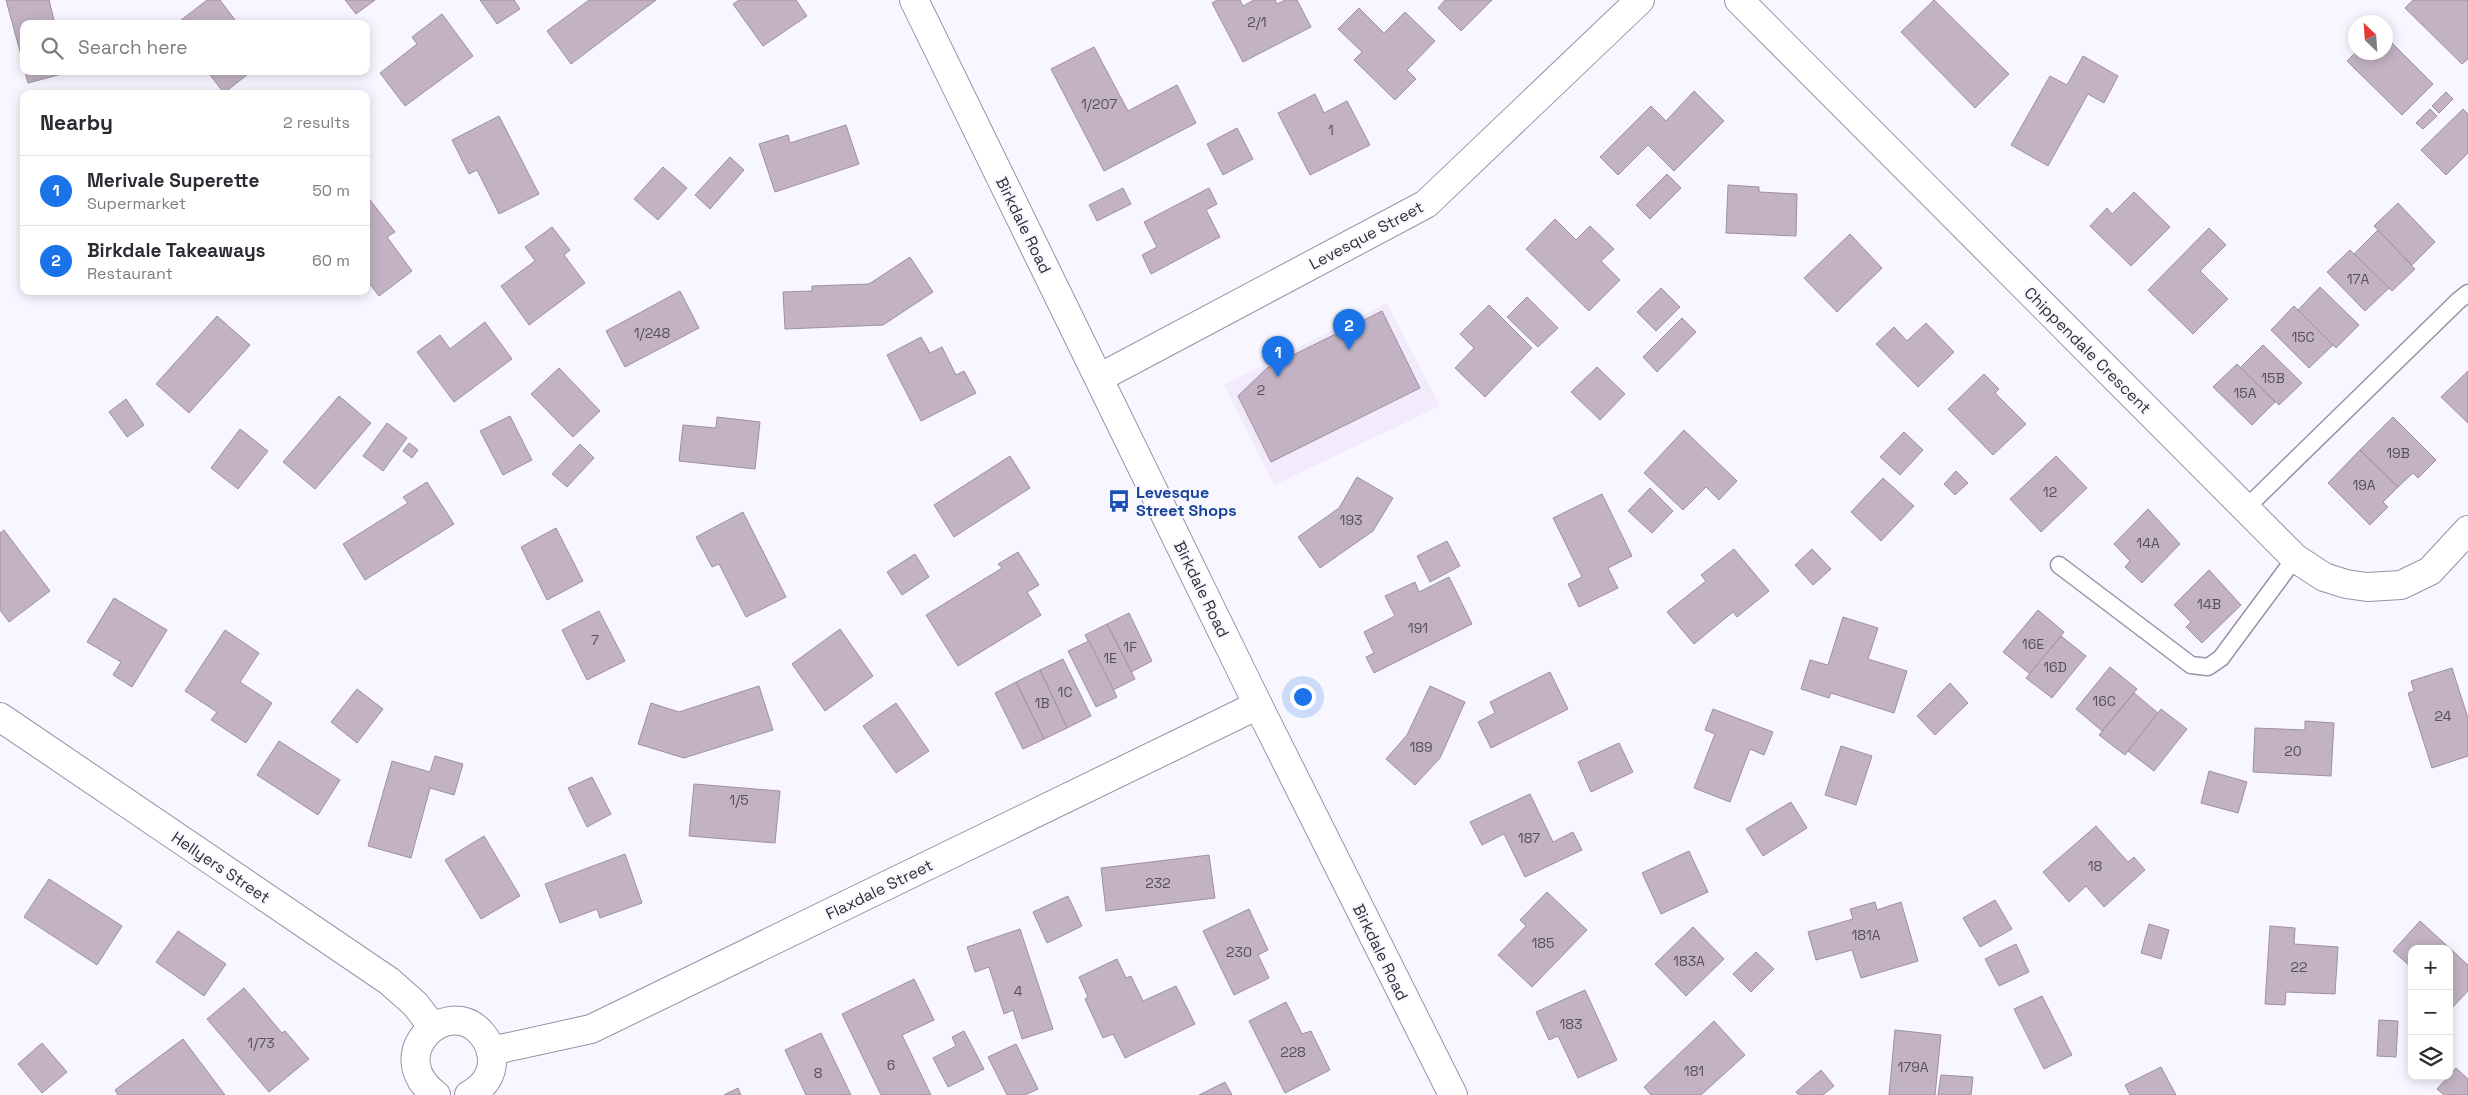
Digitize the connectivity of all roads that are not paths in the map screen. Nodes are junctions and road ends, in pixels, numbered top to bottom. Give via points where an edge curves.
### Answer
1 (914, 0) edge
2 (1640, 0) edge
3 (1740, 0) edge
4 (2468, 293) edge
5 (1099, 378) junction
6 (2246, 508) junction
7 (2468, 530) edge
8 (2295, 558) junction
9 (2059, 564) dead end
10 (1258, 705) junction
11 (0, 717) edge
12 (433, 1027) junction
13 (491, 1051) junction
14 (426, 1092) edge
15 (469, 1095) edge
16 (1453, 1095) edge

1 - 5 street, Birkdale Road
2 - 5 street, Levesque Street via 1426,204
3 - 6 street, Chippendale Crescent
4 - 6 lane
5 - 10 street, Birkdale Road
6 - 8 street, Chippendale Crescent
7 - 8 street, Chippendale Crescent via 2430,571 2401,585 2346,584 2324,577
8 - 9 lane via 2221,658 2208,667 2191,665
10 - 13 street, Flaxdale Street via 591,1029
10 - 16 street, Birkdale Road
11 - 12 street, Hellyers Street via 389,981 415,1004
12 - 13 street via 445,1022 469,1024 479,1030
12 - 14 street via 416,1048 417,1075
13 - 15 street via 492,1066 488,1080

